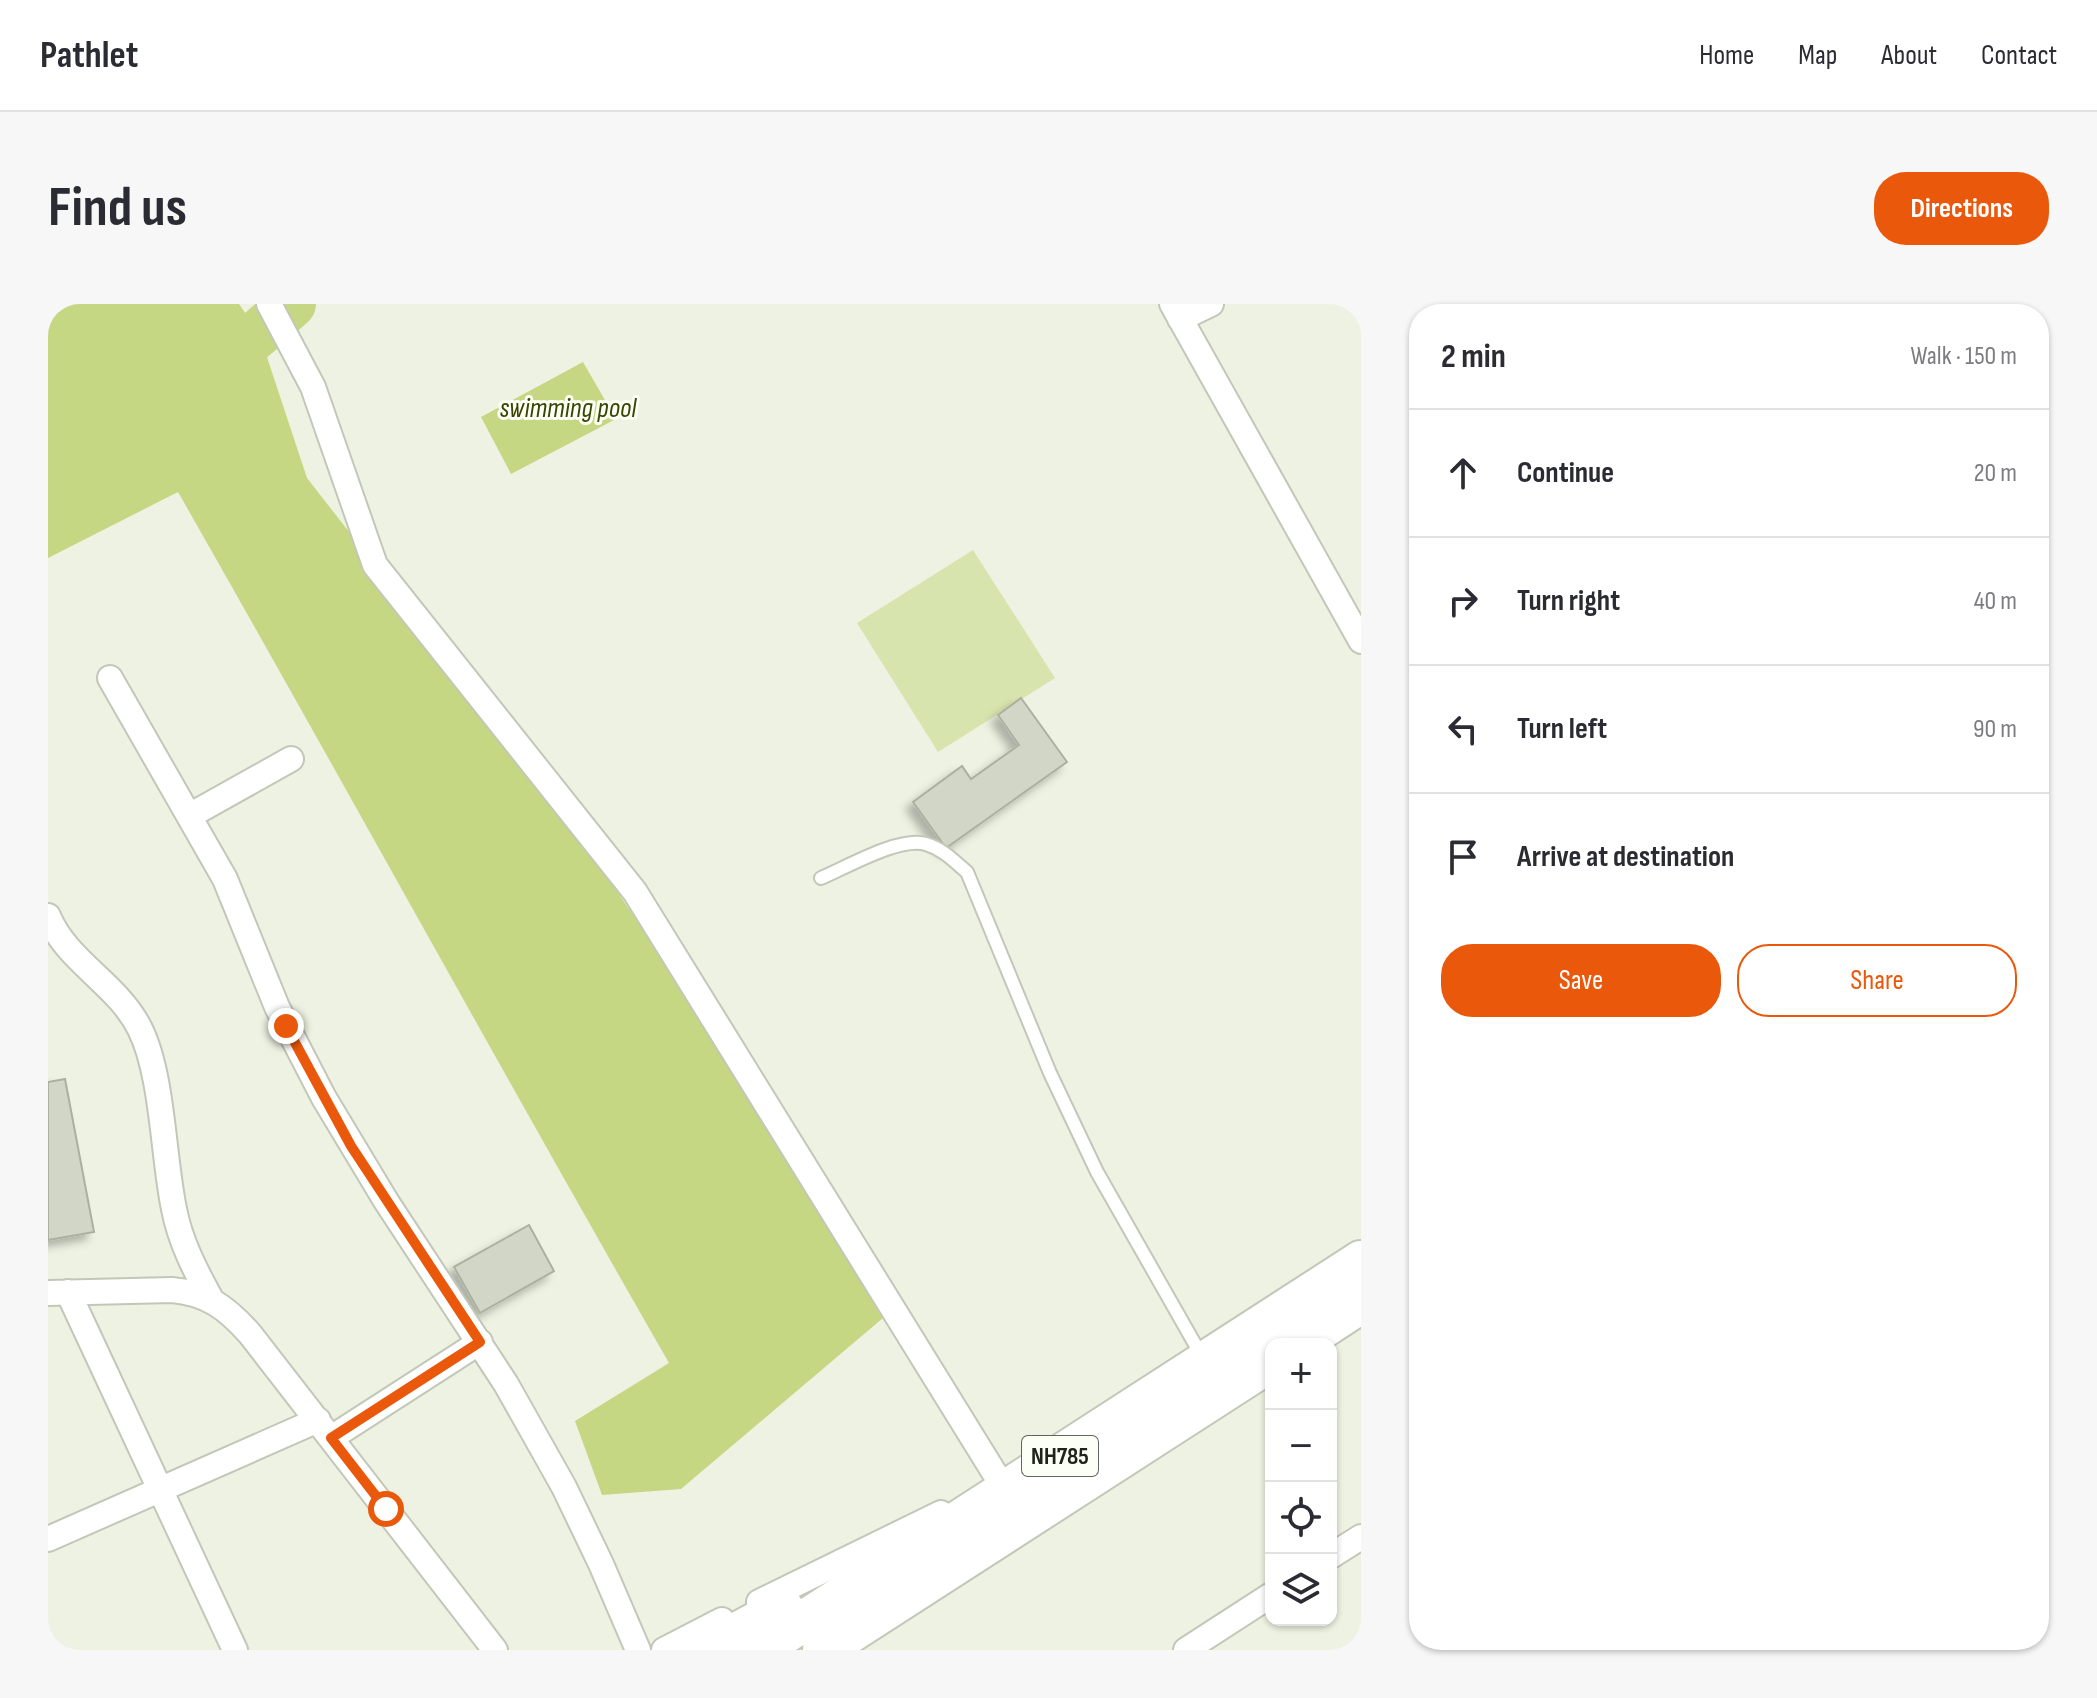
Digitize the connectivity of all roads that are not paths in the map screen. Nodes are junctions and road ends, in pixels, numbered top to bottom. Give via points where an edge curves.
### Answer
1 (269, 304) edge
2 (1211, 304) edge
3 (1176, 312) edge
4 (1361, 641) edge
5 (110, 678) dead end
6 (291, 759) dead end
7 (191, 815) junction
8 (821, 878) dead end
9 (50, 927) edge
10 (1361, 1261) edge
11 (58, 1292) edge
12 (211, 1299) junction
13 (1361, 1303) edge
14 (1307, 1338) edge
15 (480, 1342) junction
16 (1200, 1353) dead end
17 (1265, 1365) edge
18 (324, 1429) junction
19 (159, 1490) junction
20 (1361, 1537) edge
21 (48, 1539) edge
22 (1334, 1554) edge
23 (869, 1567) dead end
24 (1265, 1599) edge
25 (235, 1650) edge
26 (495, 1650) edge
27 (638, 1650) edge
28 (664, 1650) edge
29 (705, 1650) edge
30 (759, 1650) edge
31 (823, 1650) edge
32 (1186, 1650) edge

1 - 28 street via 313,387 375,565 635,892 993,1486
2 - 3 street
3 - 4 street
5 - 7 street
6 - 7 street
7 - 15 street via 316,1085
8 - 16 lane via 903,843 924,843 945,852 967,872 1090,1158
9 - 12 street via 140,1029 154,1078 179,1234
10 - 30 highway, NH785
11 - 12 street via 152,1288
11 - 19 street
12 - 18 street via 250,1334
13 - 14 highway
15 - 18 street
15 - 27 street via 564,1487
17 - 31 highway, NH785
18 - 19 street
18 - 26 street
19 - 21 street
19 - 25 street
20 - 22 street
23 - 29 highway
24 - 32 street

